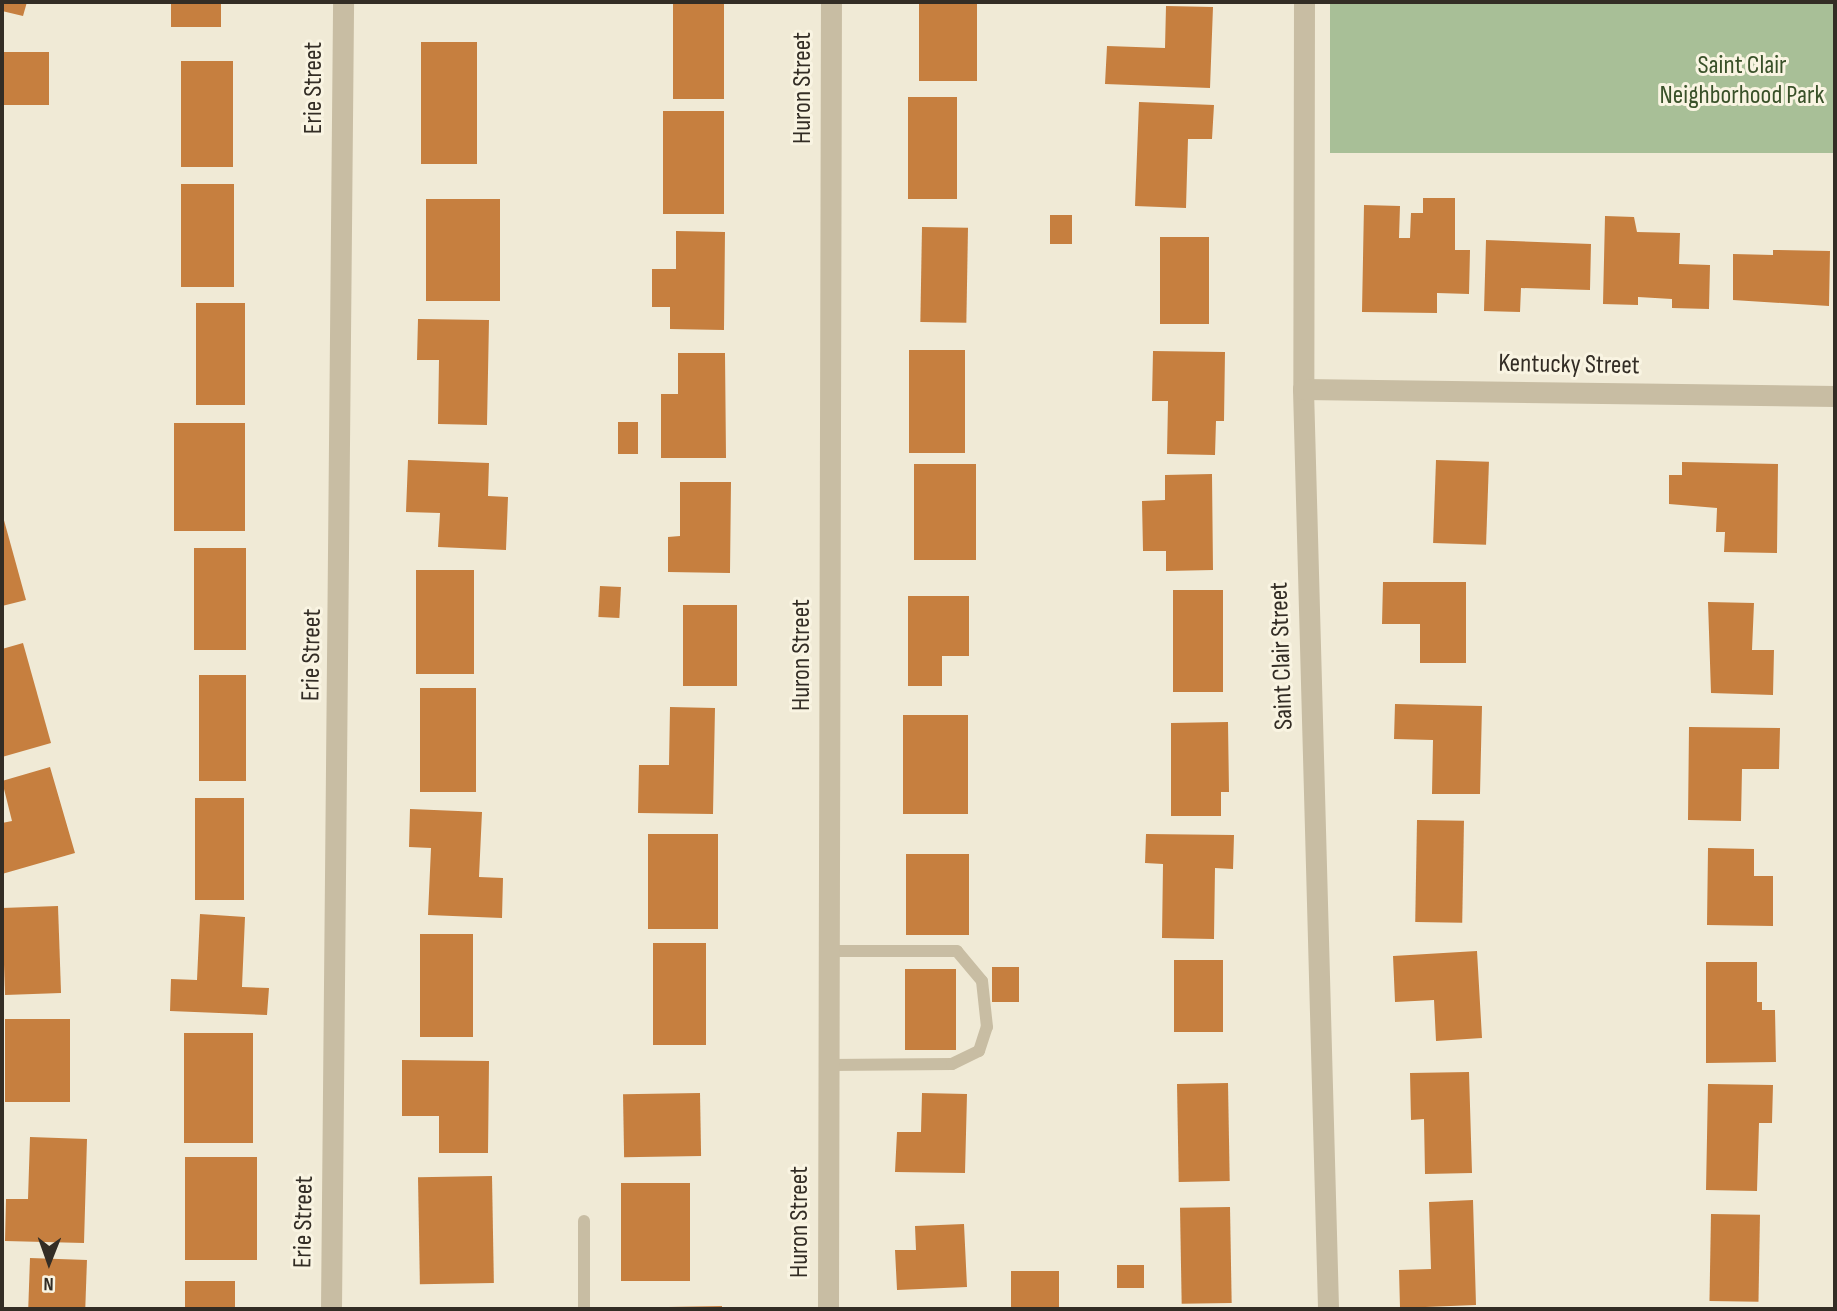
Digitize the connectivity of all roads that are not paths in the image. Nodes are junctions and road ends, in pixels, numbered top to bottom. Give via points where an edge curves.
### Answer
1 (343, 2) edge
2 (831, 2) edge
3 (1304, 2) edge
4 (1303, 389) junction
5 (1835, 396) edge
6 (829, 951) junction
7 (829, 1065) junction
8 (584, 1222) dead end
9 (331, 1309) edge
10 (584, 1309) edge
11 (828, 1309) edge
12 (1328, 1309) edge

1 - 9 street, Erie Street
2 - 6 street, Huron Street
3 - 4 street, Saint Clair Street
4 - 5 street, Kentucky Street
4 - 12 street, Saint Clair Street
6 - 7 street, Huron Street
6 - 7 lane via 957,951 982,981 987,1027 979,1051 952,1064
7 - 11 street, Huron Street
8 - 10 lane

